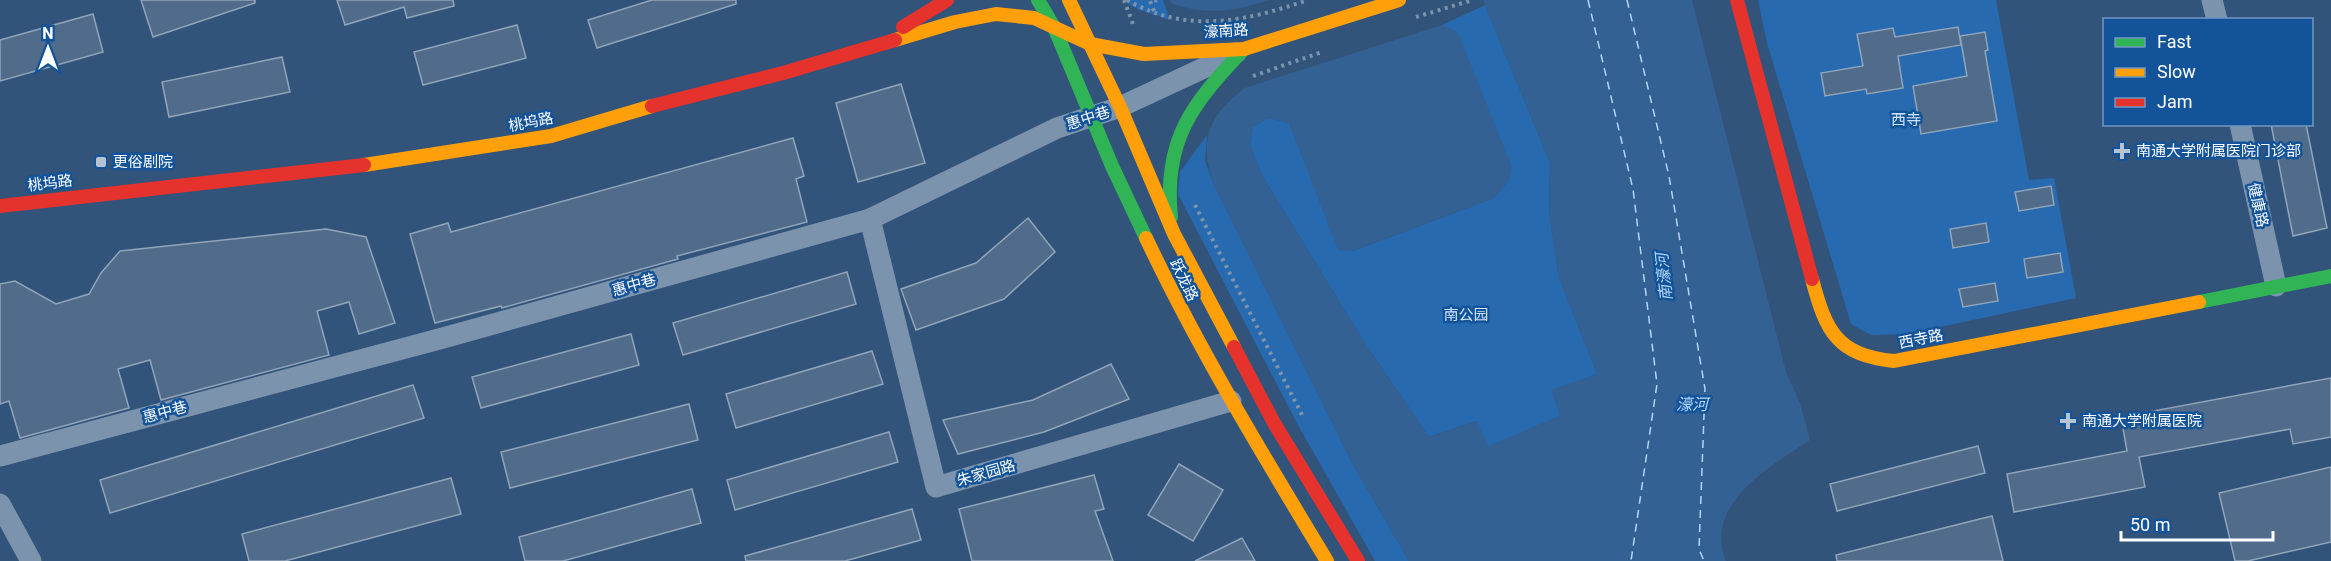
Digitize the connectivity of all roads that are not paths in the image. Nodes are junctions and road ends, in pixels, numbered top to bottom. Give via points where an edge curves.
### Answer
1 (947, 0) edge
2 (1038, 0) edge
3 (1069, 0) edge
4 (1399, 0) edge
5 (1737, 0) edge
6 (2212, 0) edge
7 (2216, 18) edge
8 (1054, 27) junction
9 (1090, 44) junction
10 (1244, 50) junction
11 (851, 53) junction
12 (1120, 107) junction
13 (1090, 116) junction
14 (2240, 126) edge
15 (0, 206) edge
16 (870, 219) junction
17 (1174, 234) junction
18 (2331, 276) edge
19 (2276, 286) junction
20 (1231, 401) junction
21 (0, 456) edge
22 (0, 504) edge
23 (31, 561) edge
24 (1327, 561) edge
25 (1358, 561) edge

1 - 11 street
2 - 8 street, 跃龙路
3 - 9 street, 跃龙路
4 - 10 street, 濠南路
5 - 19 street, 西寺路 via 1820,307 1828,327 1848,351 1862,358 1894,361
6 - 7 street
8 - 9 street, 濠南路
8 - 11 street, 桃坞路 via 1034,18 996,14
8 - 13 street, 跃龙路
9 - 10 street, 濠南路 via 1144,54
9 - 12 street, 跃龙路
10 - 12 street, 惠中巷
10 - 17 street via 1212,83 1180,130 1167,191
11 - 15 street, 桃坞路 via 551,136 395,162
12 - 13 street, 惠中巷
12 - 17 street, 跃龙路
13 - 16 street, 惠中巷
13 - 20 street, 跃龙路 via 1177,304
14 - 19 street, 健康路
16 - 20 street, 朱家园路 via 936,487
16 - 21 street, 惠中巷
17 - 25 street, 跃龙路 via 1274,423
18 - 19 street, 西寺路
20 - 24 street, 跃龙路
22 - 23 street

